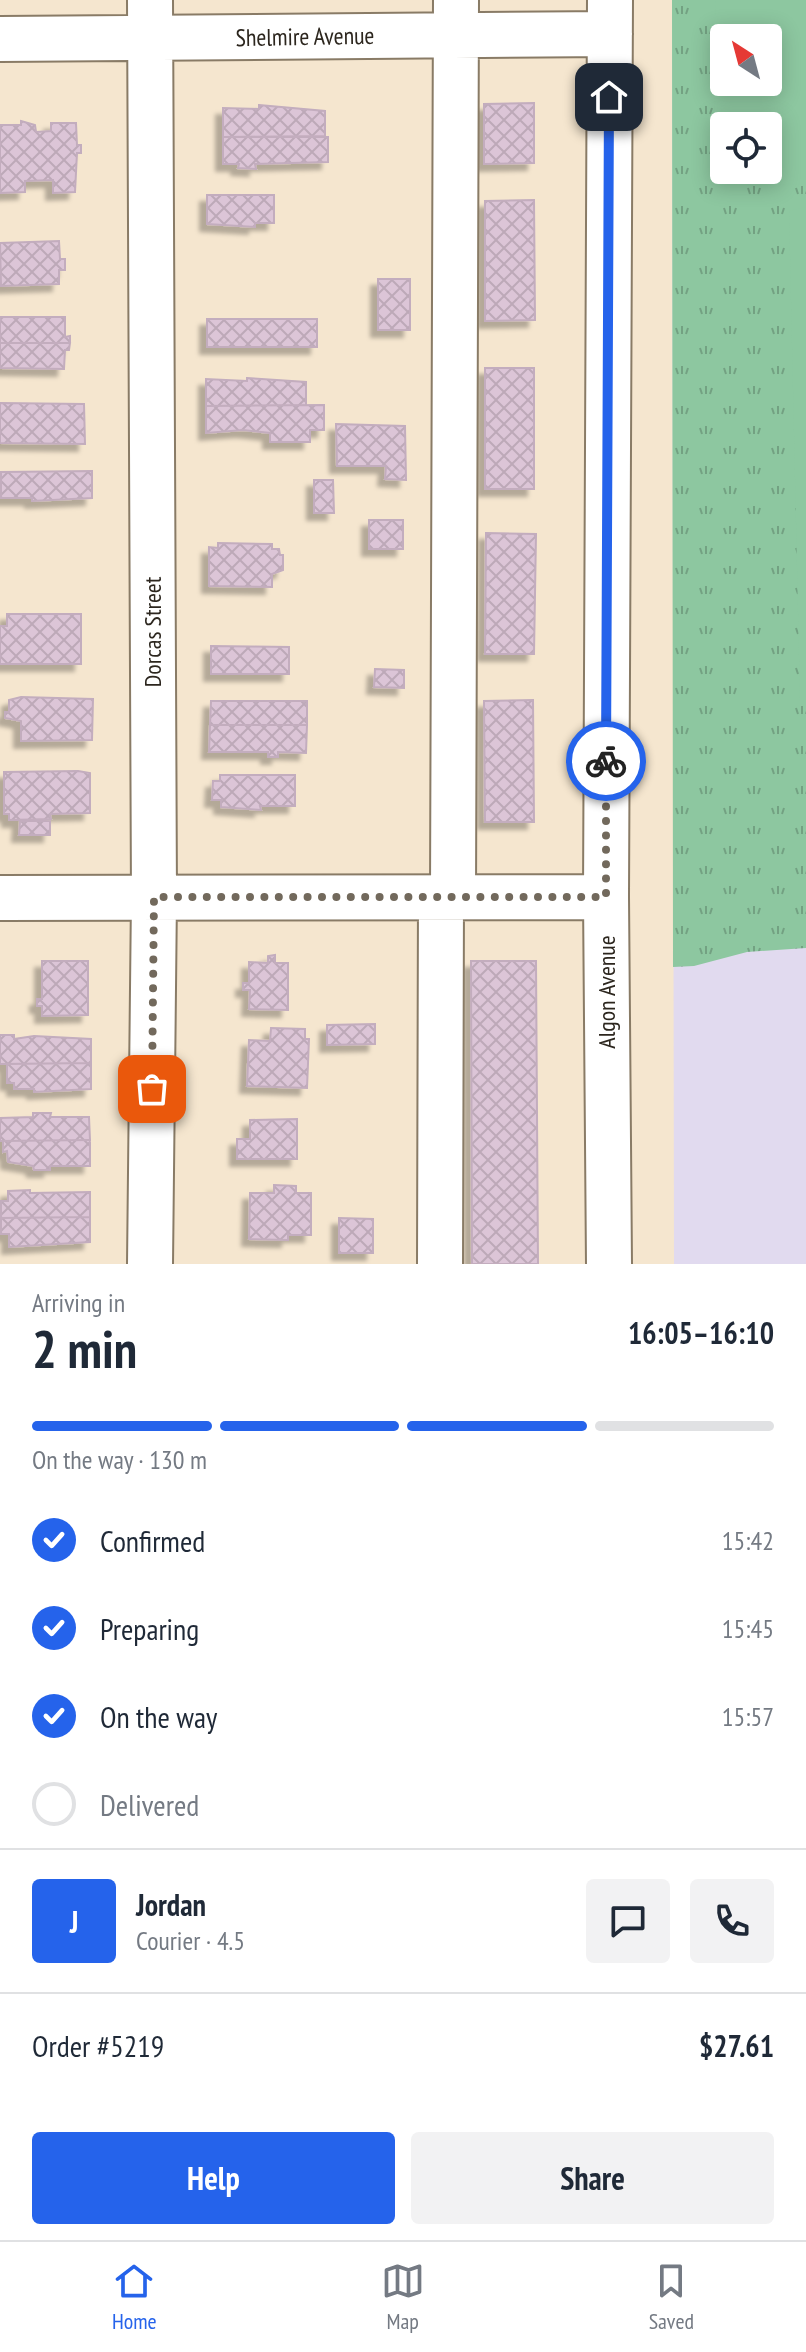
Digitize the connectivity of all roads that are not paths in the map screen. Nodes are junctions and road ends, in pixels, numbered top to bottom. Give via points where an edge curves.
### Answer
1 (456, 17) edge
2 (610, 17) edge
3 (150, 20) edge
4 (0, 39) edge
5 (447, 896) junction
6 (154, 897) junction
7 (606, 897) junction
8 (0, 898) edge
9 (150, 1264) edge
10 (440, 1264) edge
11 (609, 1264) edge

1 - 2 street, Shelmire Avenue
1 - 3 street, Shelmire Avenue
1 - 5 street
2 - 7 street, Algon Avenue
3 - 4 street, Shelmire Avenue
3 - 6 street, Dorcas Street
5 - 6 street
5 - 7 street
5 - 10 street
6 - 8 street
6 - 9 street, Dorcas Street
7 - 11 street, Algon Avenue

